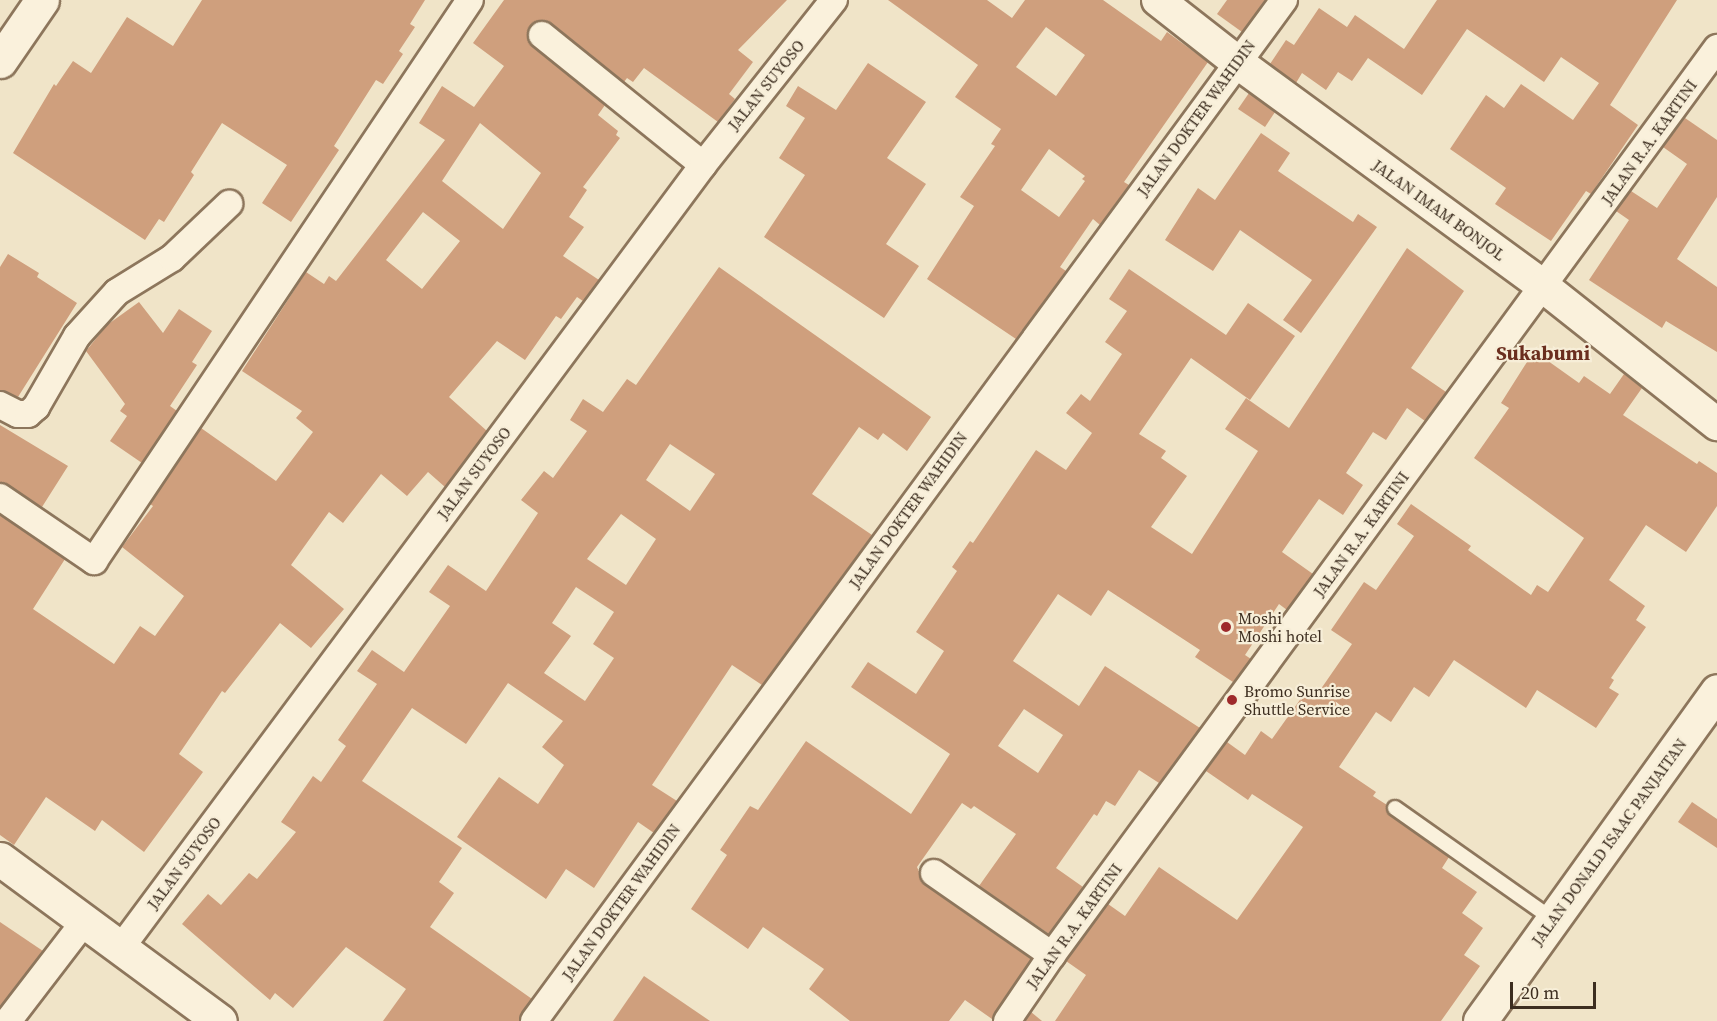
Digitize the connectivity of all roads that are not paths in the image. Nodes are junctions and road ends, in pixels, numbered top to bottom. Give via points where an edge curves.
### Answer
1 (42, 0) edge
2 (470, 0) edge
3 (834, 0) edge
4 (1158, 0) edge
5 (1284, 0) edge
6 (542, 35) dead end
7 (1717, 48) edge
8 (0, 61) edge
9 (1237, 62) junction
10 (702, 165) junction
11 (229, 204) dead end
12 (1544, 287) junction
13 (0, 405) edge
14 (1717, 424) edge
15 (0, 497) edge
16 (1717, 691) edge
17 (1395, 808) dead end
18 (0, 859) edge
19 (934, 873) dead end
20 (1554, 920) junction
21 (84, 922) junction
22 (120, 950) junction
23 (1052, 955) junction
24 (8, 1021) edge
25 (220, 1021) edge
26 (534, 1021) edge
27 (1006, 1021) edge
28 (1480, 1021) edge

1 - 8 main road
2 - 15 street via 94,561
3 - 10 street, JALAN SUYOSO
4 - 9 street, JALAN IMAM BONJOL
5 - 9 street, JALAN DOKTER WAHIDIN
6 - 10 street
7 - 12 street, JALAN R.A. KARTINI
9 - 12 street, JALAN IMAM BONJOL
9 - 26 street, JALAN DOKTER WAHIDIN
10 - 22 street, JALAN SUYOSO
11 - 13 street via 172,258 117,292 77,336 36,407 28,414 18,414
12 - 14 street, JALAN IMAM BONJOL
12 - 23 street, JALAN R.A. KARTINI
16 - 20 main road, JALAN DONALD ISAAC PANJAITAN
17 - 20 lane
18 - 21 main road
19 - 23 street
20 - 28 main road, JALAN DONALD ISAAC PANJAITAN
21 - 22 main road
21 - 24 street
22 - 25 main road
23 - 27 street, JALAN R.A. KARTINI

